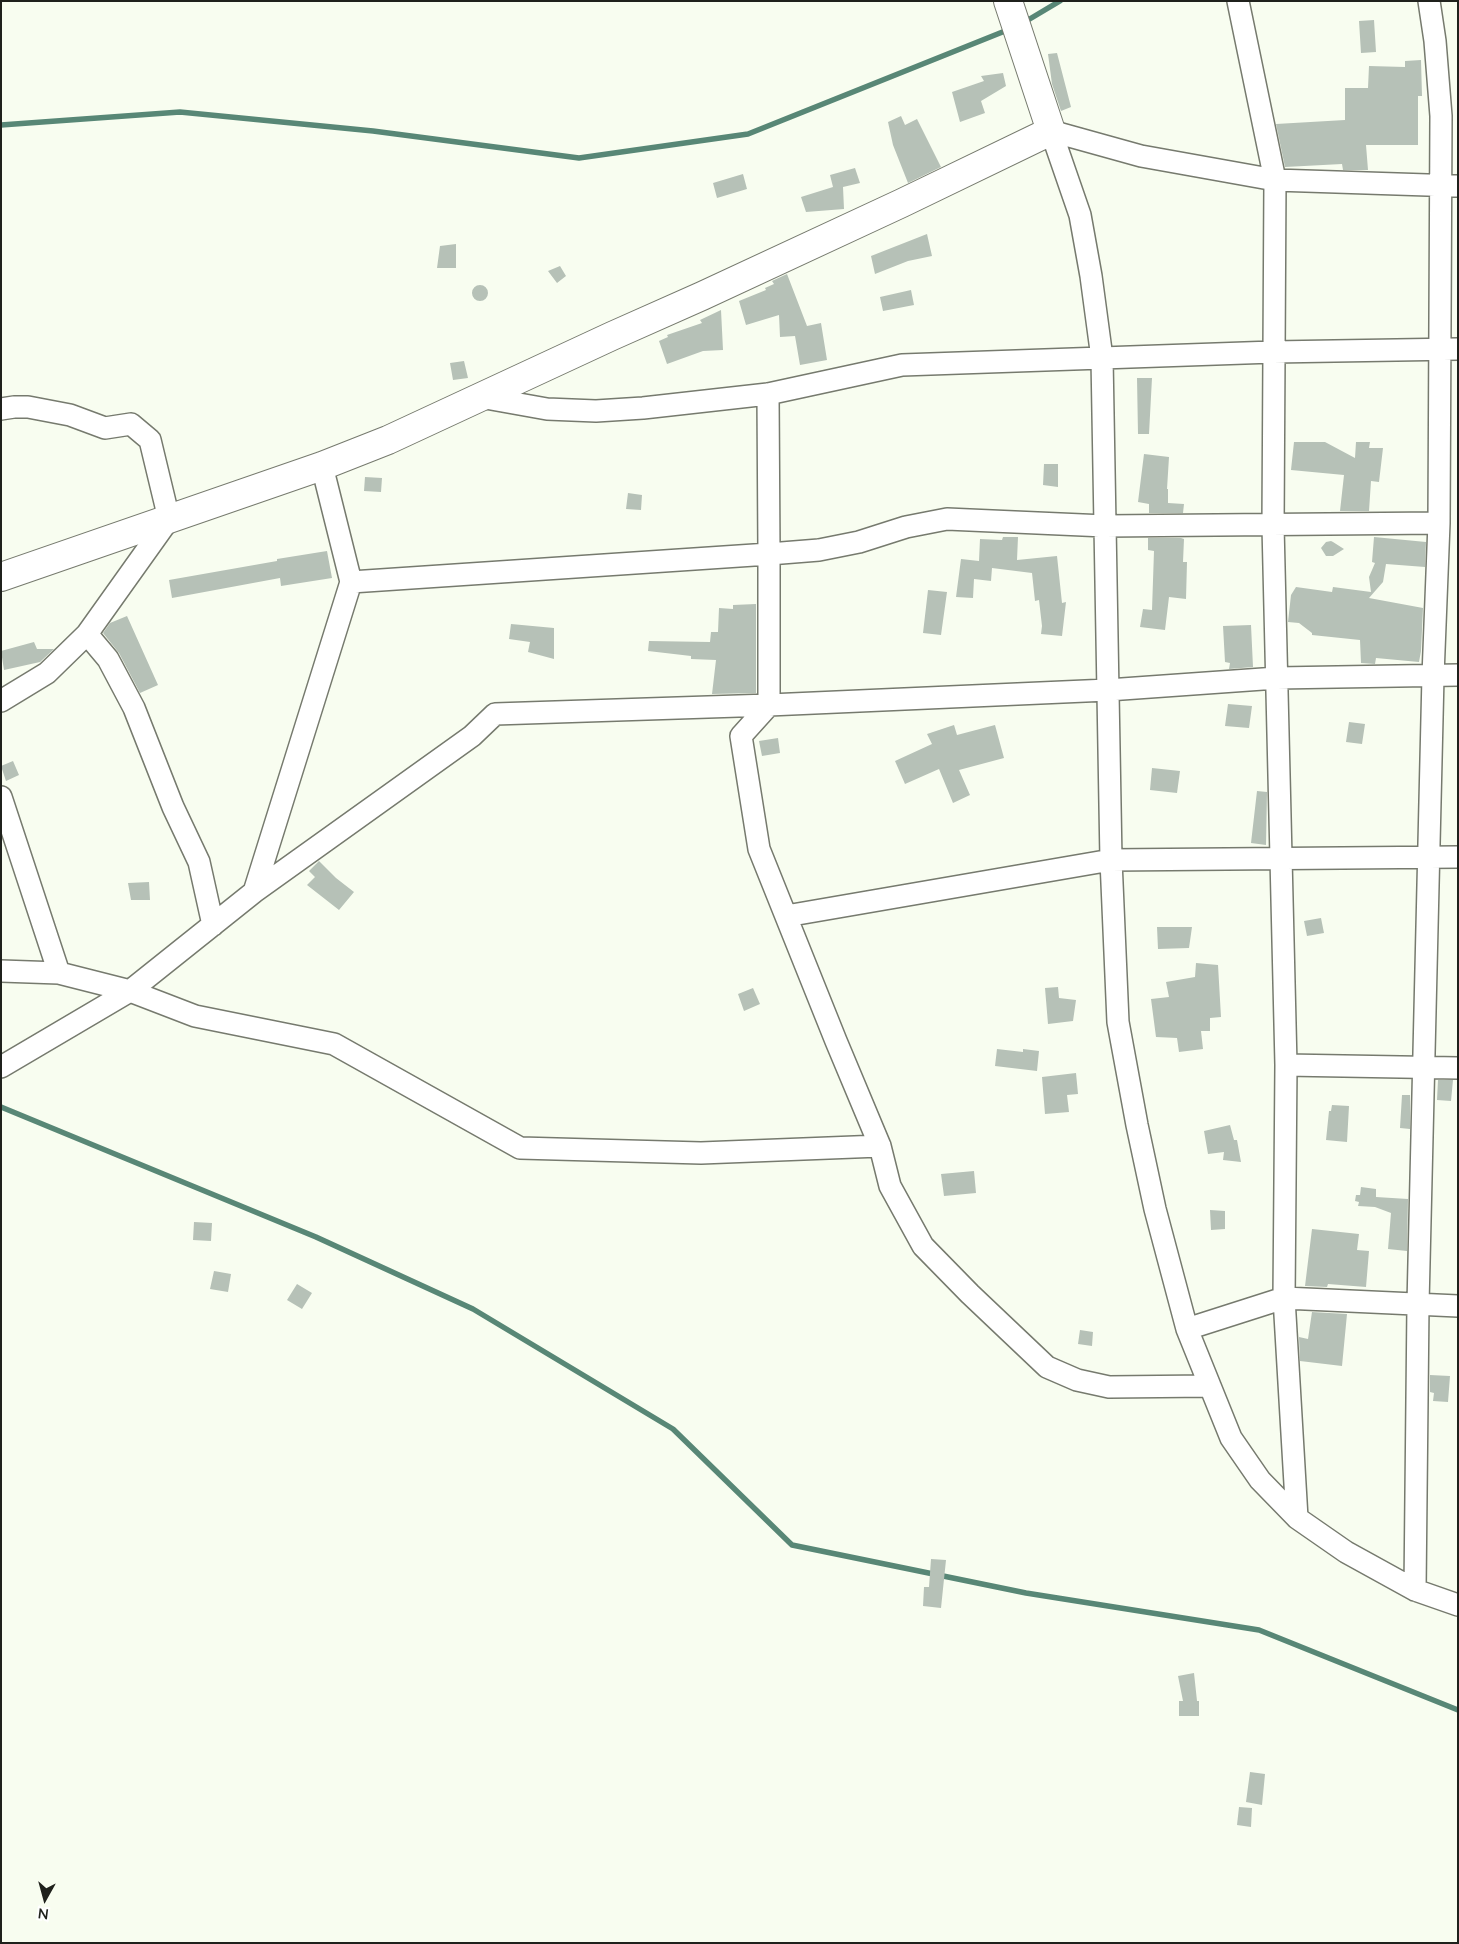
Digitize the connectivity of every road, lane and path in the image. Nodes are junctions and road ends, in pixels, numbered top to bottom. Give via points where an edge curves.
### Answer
1 (1008, 1) edge
2 (1238, 1) edge
3 (1429, 1) edge
4 (1051, 131) junction
5 (1275, 180) junction
6 (1449, 186) edge
7 (1448, 349) edge
8 (1273, 352) junction
9 (1102, 358) junction
10 (768, 394) junction
11 (480, 397) junction
12 (1, 409) edge
13 (322, 466) junction
14 (169, 519) junction
15 (1439, 523) junction
16 (1105, 526) junction
17 (1273, 526) junction
18 (769, 554) junction
19 (1, 577) edge
20 (351, 582) junction
21 (87, 634) junction
22 (1458, 674) edge
23 (1433, 676) junction
24 (1277, 678) junction
25 (1108, 690) junction
26 (1, 701) edge
27 (769, 705) junction
28 (1, 797) edge
29 (1458, 857) edge
30 (1281, 858) junction
31 (1430, 858) junction
32 (1111, 860) junction
33 (254, 892) junction
34 (786, 916) junction
35 (213, 925) junction
36 (1, 971) edge
37 (59, 974) junction
38 (130, 991) junction
39 (1286, 1065) junction
40 (1, 1067) edge
41 (1425, 1067) junction
42 (1458, 1068) edge
43 (880, 1146) junction
44 (1284, 1298) junction
45 (1418, 1304) junction
46 (1458, 1306) edge
47 (1187, 1329) junction
48 (1210, 1386) junction
49 (1296, 1518) junction
50 (1415, 1590) junction
51 (1458, 1605) edge

1 - 4 main road
2 - 5 street
3 - 6 street
4 - 5 street via 1141,156
4 - 9 street via 1080,215
4 - 11 main road via 894,207
5 - 6 street
5 - 8 street
6 - 7 street
7 - 8 street
7 - 15 street
8 - 9 street
8 - 17 street
9 - 10 street via 902,365
9 - 16 street
10 - 11 street via 596,411 547,409
10 - 18 street
11 - 13 main road via 388,440
12 - 14 street via 28,407 70,415 105,428 131,424 150,440
13 - 14 main road
13 - 20 street
14 - 19 main road
14 - 21 street
15 - 17 street
15 - 23 street
16 - 17 street
16 - 18 street via 946,519 819,550
16 - 25 street
17 - 24 street
18 - 20 street
18 - 27 street
20 - 33 street
21 - 26 street via 47,673
21 - 35 street via 108,659 134,708 199,862
22 - 23 street
23 - 24 street
23 - 31 street
24 - 25 street
24 - 30 street
25 - 27 street
25 - 32 street
27 - 33 street via 495,714 472,736
27 - 34 street via 741,736 759,849
28 - 37 street
29 - 31 street
30 - 31 street
30 - 32 street
30 - 39 street
31 - 41 street
32 - 34 street
32 - 47 street via 1118,1022 1155,1209
33 - 35 street
34 - 43 street
35 - 38 street
36 - 37 street
37 - 38 street
38 - 40 street
38 - 43 street via 195,1016 334,1044 520,1148 701,1153
39 - 41 street
39 - 44 street
41 - 42 street
41 - 45 street
43 - 48 street via 890,1186 923,1246 1047,1367 1077,1380 1109,1386
44 - 45 street
44 - 47 street
44 - 49 street
45 - 46 street
45 - 50 street
47 - 48 street
48 - 49 street via 1231,1438 1260,1480
49 - 50 street via 1346,1552
50 - 51 street

